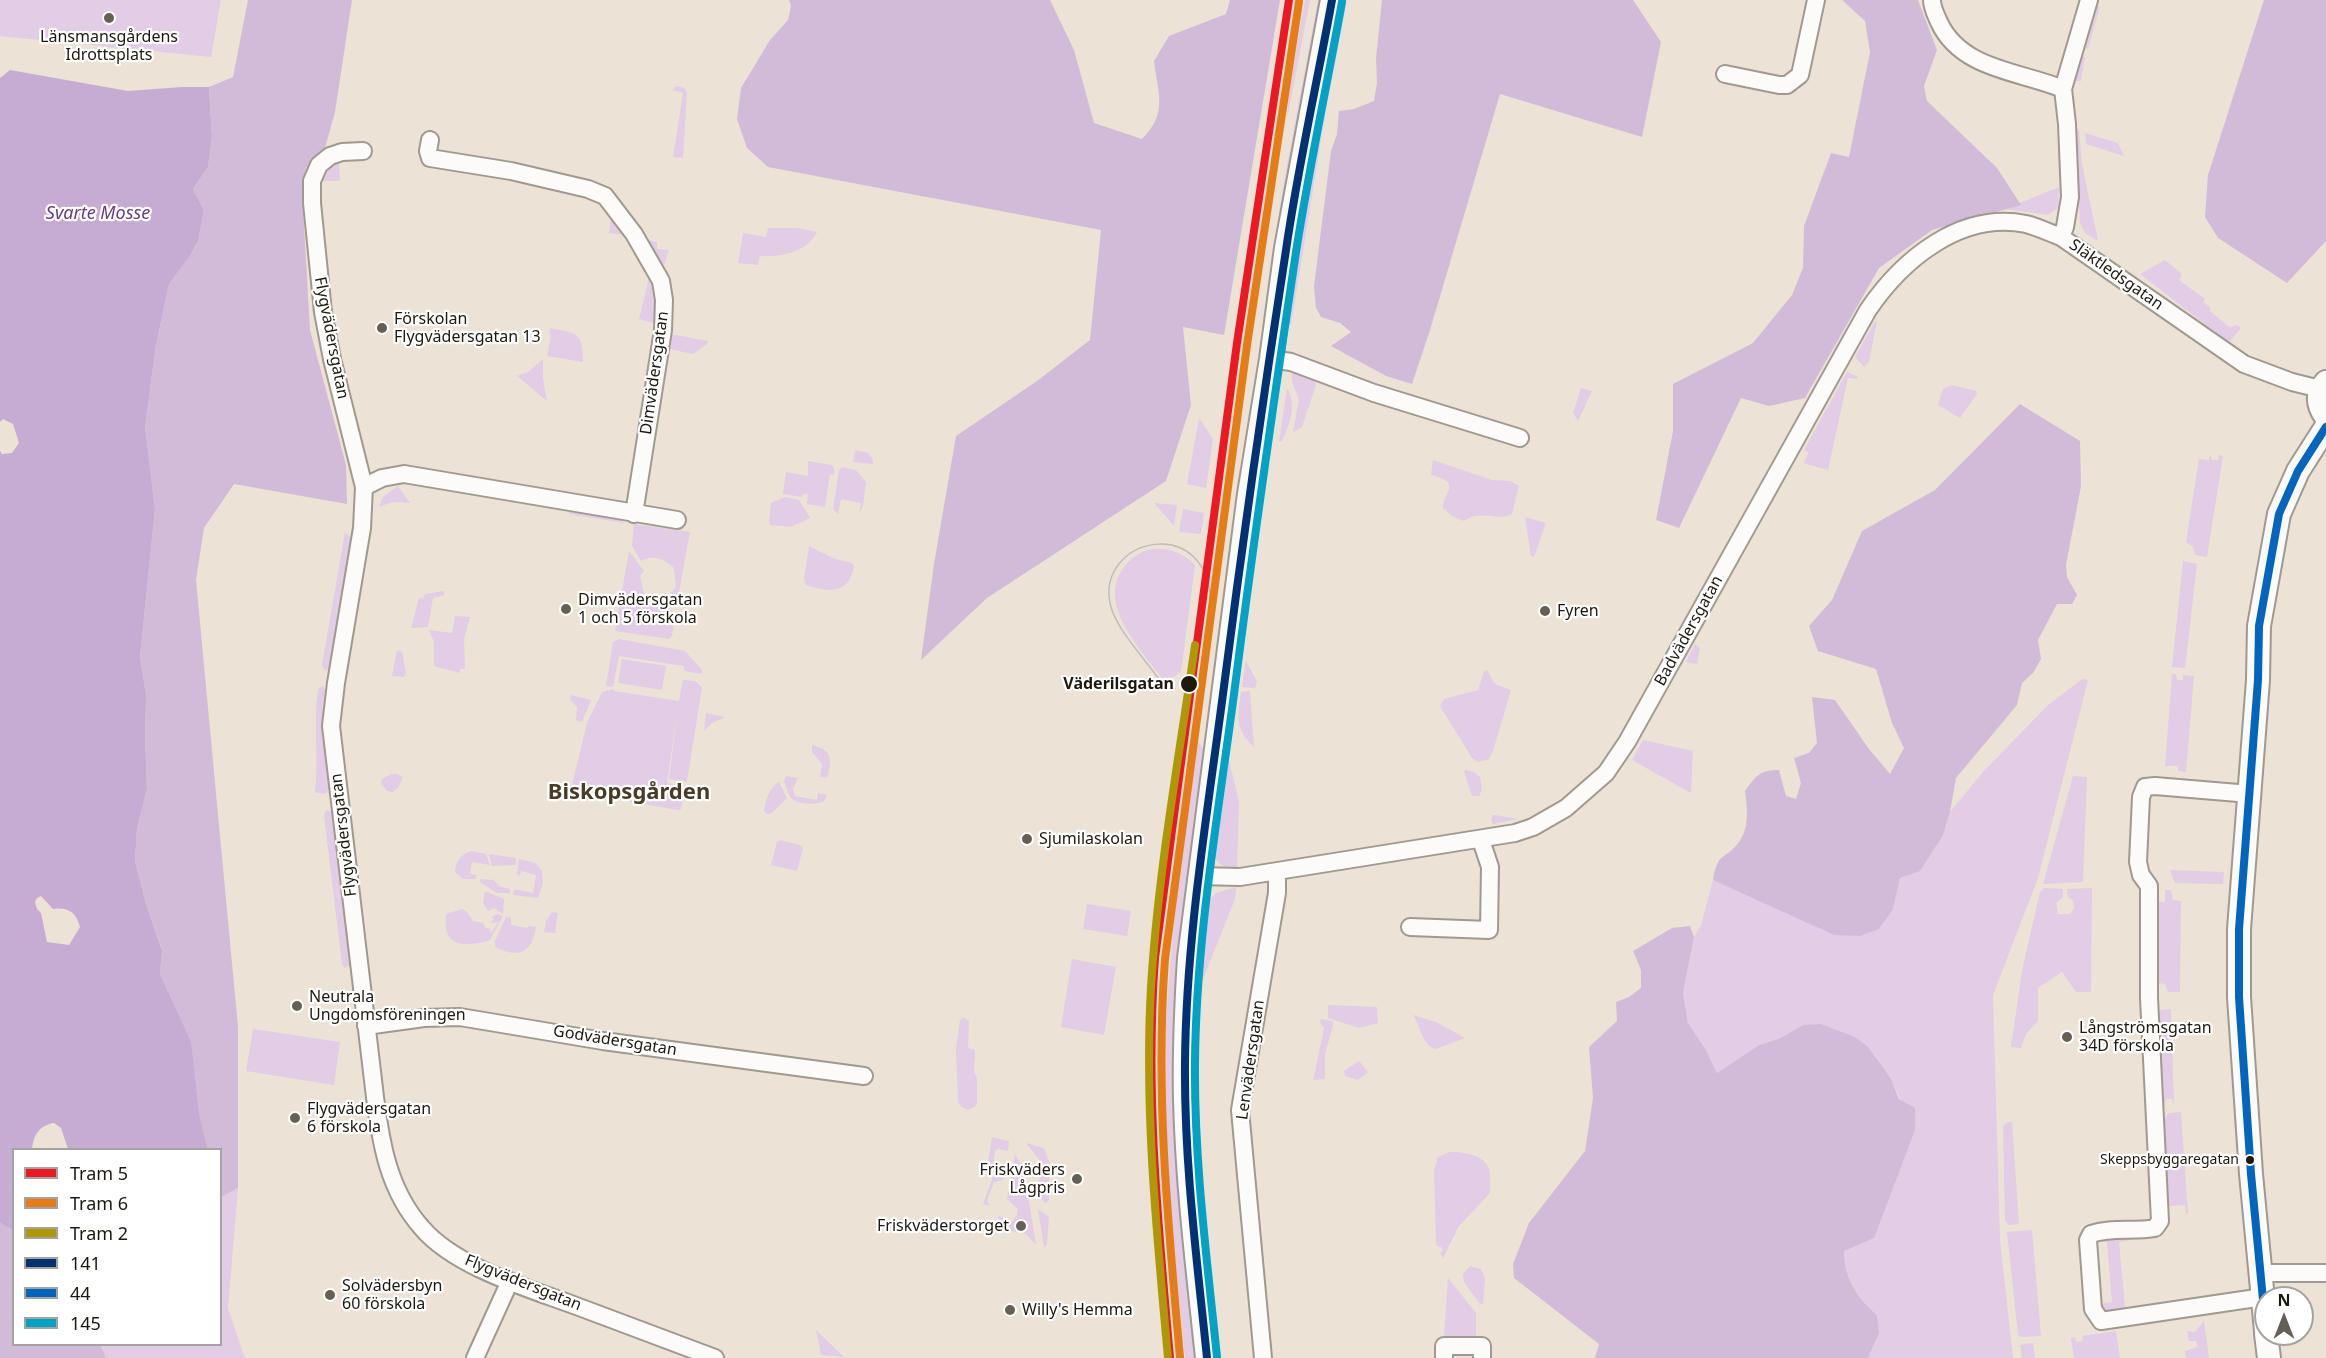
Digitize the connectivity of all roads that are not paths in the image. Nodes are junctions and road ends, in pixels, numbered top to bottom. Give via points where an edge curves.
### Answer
1 (1332, 0) edge
2 (1816, 0) edge
3 (1932, 0) edge
4 (2089, 0) edge
5 (1725, 74) dead end
6 (2063, 89) junction
7 (430, 140) dead end
8 (363, 151) dead end
9 (2061, 237) junction
10 (1271, 359) junction
11 (2323, 385) edge
12 (2326, 417) edge
13 (2326, 427) edge
14 (1520, 438) dead end
15 (364, 487) junction
16 (634, 514) junction
17 (677, 520) dead end
18 (2250, 794) junction
19 (1481, 840) junction
20 (1277, 871) junction
21 (1198, 876) junction
22 (1410, 927) dead end
23 (366, 1026) junction
24 (864, 1076) dead end
25 (2326, 1273) edge
26 (2260, 1274) junction
27 (510, 1281) junction
28 (2262, 1286) edge
29 (2254, 1298) edge
30 (475, 1358) edge
31 (713, 1358) edge
32 (1207, 1358) edge
33 (1263, 1358) edge
34 (1444, 1358) edge
35 (1482, 1358) edge

1 - 10 street via 1286,249
2 - 5 street via 1800,75 1787,85 1779,85
3 - 6 street via 1945,33 1967,56
4 - 6 street, Släktledsgatan
6 - 9 street, Släktledsgatan via 2070,197
7 - 16 street, Dimvädersgatan via 430,158 511,171 605,196 634,234 661,281 663,330
8 - 15 street, Flygvädersgatan via 342,152 319,165 312,181 312,203 323,312
9 - 11 street, Släktledsgatan via 2244,364 2292,382
9 - 19 street, Badvädersgatan via 2025,224 1973,226 1932,245 1894,276 1868,310 1675,659 1606,773 1566,808 1533,827
10 - 14 street via 1291,362 1374,393
10 - 21 street
11 - 12 street via 2319,403
13 - 18 street via 2284,497 2274,532 2259,626
15 - 16 street via 404,474
15 - 23 street, Flygvädersgatan via 362,528 331,726
16 - 17 street
18 - 26 street via 2239,929 2239,997
18 - 29 street via 2155,786 2145,787 2141,797 2138,862 2150,898 2149,998 2160,1221 2155,1228 2099,1232 2091,1234 2088,1240 2093,1309 2101,1321
19 - 20 street, Badvädersgatan
19 - 22 street via 1490,867 1489,930
20 - 21 street, Badvädersgatan via 1240,877
20 - 33 street, Lenvädersgatan via 1240,1110
21 - 32 street via 1189,958 1185,1100
23 - 24 street, Godvädersgatan via 460,1017 603,1041
23 - 27 street, Flygvädersgatan via 385,1159 396,1189 422,1228 439,1245
25 - 26 street
26 - 28 street
27 - 30 street
27 - 31 street, Flygvädersgatan
34 - 35 street via 1444,1346 1482,1346

